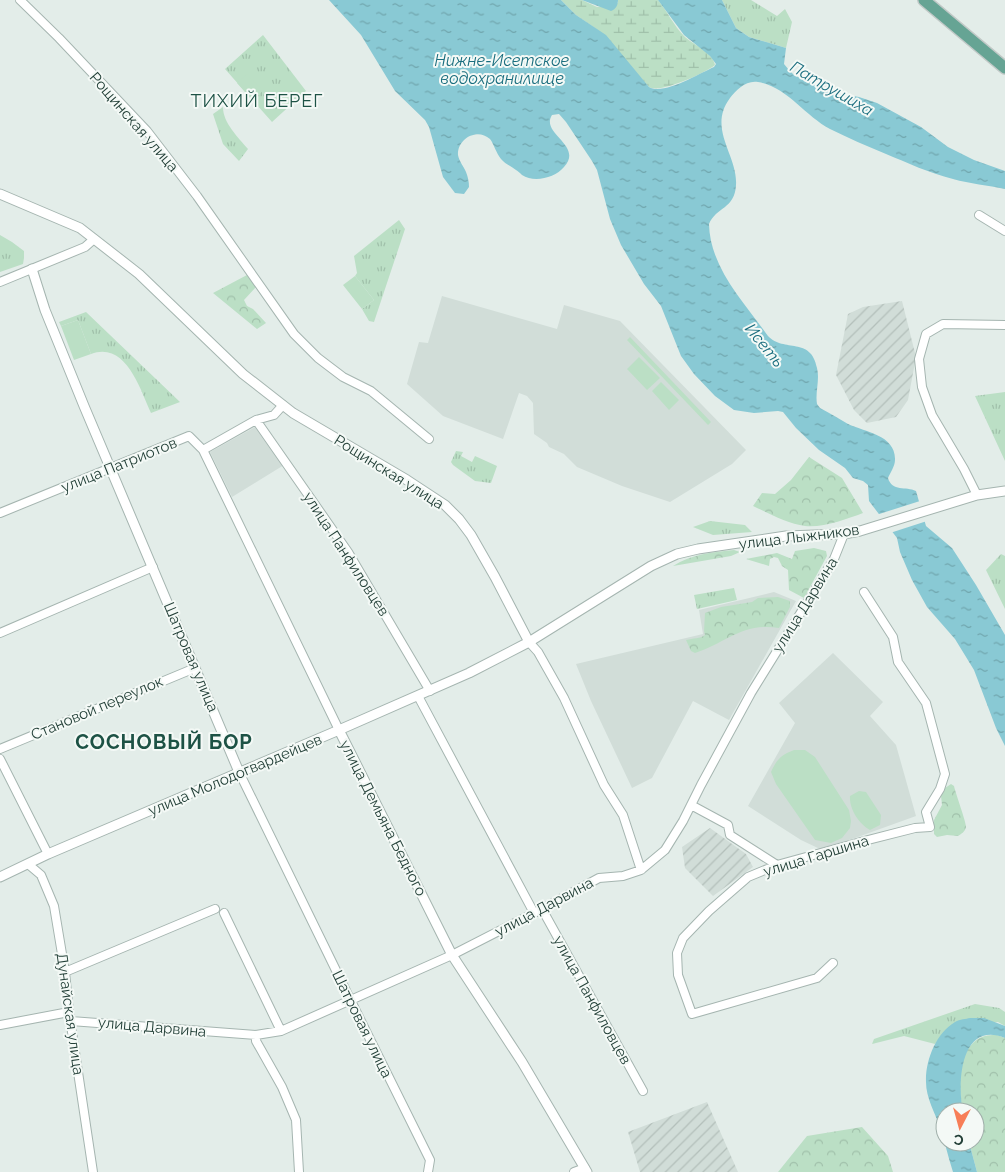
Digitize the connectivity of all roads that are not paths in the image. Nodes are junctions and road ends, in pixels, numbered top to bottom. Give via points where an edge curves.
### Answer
1 (20, 0) edge
2 (924, 0) edge
3 (1005, 68) edge
4 (0, 194) edge
5 (979, 216) dead end
6 (1005, 231) edge
7 (94, 239) junction
8 (32, 269) junction
9 (0, 282) edge
10 (1005, 325) edge
11 (283, 406) junction
12 (256, 420) junction
13 (429, 439) dead end
14 (203, 450) junction
15 (110, 467) junction
16 (1005, 491) edge
17 (977, 495) junction
18 (0, 513) edge
19 (844, 534) junction
20 (651, 566) joint
21 (152, 567) junction
22 (864, 592) dead end
23 (0, 633) edge
24 (529, 642) junction
25 (195, 668) junction
26 (430, 691) junction
27 (418, 696) junction
28 (339, 730) junction
29 (0, 749) edge
30 (0, 759) edge
31 (239, 772) junction
32 (691, 805) junction
33 (48, 854) junction
34 (28, 864) junction
35 (777, 865) junction
36 (641, 870) junction
37 (0, 877) edge
38 (215, 909) dead end
39 (542, 909) junction
40 (224, 913) dead end
41 (534, 913) junction
42 (452, 955) junction
43 (833, 963) dead end
44 (65, 972) junction
45 (350, 1001) junction
46 (69, 1012) junction
47 (72, 1020) junction
48 (0, 1025) edge
49 (281, 1031) junction
50 (256, 1035) junction
51 (643, 1090) dead end
52 (586, 1170) edge
53 (93, 1172) edge
54 (299, 1172) edge
55 (428, 1172) edge
56 (574, 1172) edge

1 - 13 street, Рощинская улица via 147,131 294,334 343,377 370,391
2 - 3 main road
4 - 7 street, Рощинская улица via 80,228
5 - 6 street
7 - 8 street via 85,247
7 - 11 street, Рощинская улица via 140,274 243,374
8 - 9 street
8 - 15 street, Шатровая улица via 45,310
10 - 17 street via 943,324 926,334 919,359 922,387 932,415
11 - 12 street via 274,415
11 - 24 street, Рощинская улица via 445,505 471,535
12 - 14 street
12 - 26 street, улица Панфиловцев via 348,552
14 - 15 street, улица Патриотов via 189,436
14 - 28 street, улица Демьяна Бедного
15 - 18 street, улица Патриотов
15 - 21 street, Шатровая улица
16 - 17 street, улица Лыжников
17 - 19 street, улица Лыжников
19 - 20 street, улица Лыжников via 786,536 698,549
19 - 32 street, улица Дарвина via 834,559 751,693
20 - 24 street, улица Молодогвардейцев
21 - 23 street
21 - 25 street, Шатровая улица
22 - 35 street, улица Гаршина via 893,637 898,662 926,703 945,774 926,812 930,827 915,828
24 - 26 street, улица Молодогвардейцев
24 - 36 street, Рощинская улица via 564,698 604,786 623,816
25 - 29 street, Становой переулок
25 - 31 street, Шатровая улица
26 - 27 street, улица Молодогвардейцев
27 - 28 street, улица Молодогвардейцев
27 - 41 street
28 - 31 street, улица Молодогвардейцев
28 - 42 street, улица Демьяна Бедного
30 - 33 street
31 - 33 street, улица Молодогвардейцев
31 - 45 street, Шатровая улица
32 - 35 street via 728,825 730,835
32 - 36 street, улица Дарвина via 665,850
33 - 34 street, улица Молодогвардейцев
34 - 37 street, улица Молодогвардейцев
34 - 44 street, Дунайская улица via 41,875 54,906
35 - 43 street, улица Гаршина via 748,878 708,911 683,938 676,953 678,975 692,1014 817,978
36 - 39 street, улица Дарвина via 599,878
38 - 44 street
39 - 41 street, улица Дарвина
39 - 51 street, улица Панфиловцев
40 - 49 street
41 - 42 street, улица Дарвина
42 - 45 street, улица Дарвина
42 - 52 street, улица Демьяна Бедного via 522,1062
44 - 46 street, Дунайская улица
45 - 49 street, улица Дарвина
45 - 55 street, Шатровая улица via 430,1160
46 - 47 street, Дунайская улица
46 - 48 street
47 - 50 street, улица Дарвина
47 - 53 street, Дунайская улица
49 - 50 street, улица Дарвина
50 - 54 street via 256,1041 296,1120
52 - 56 street

